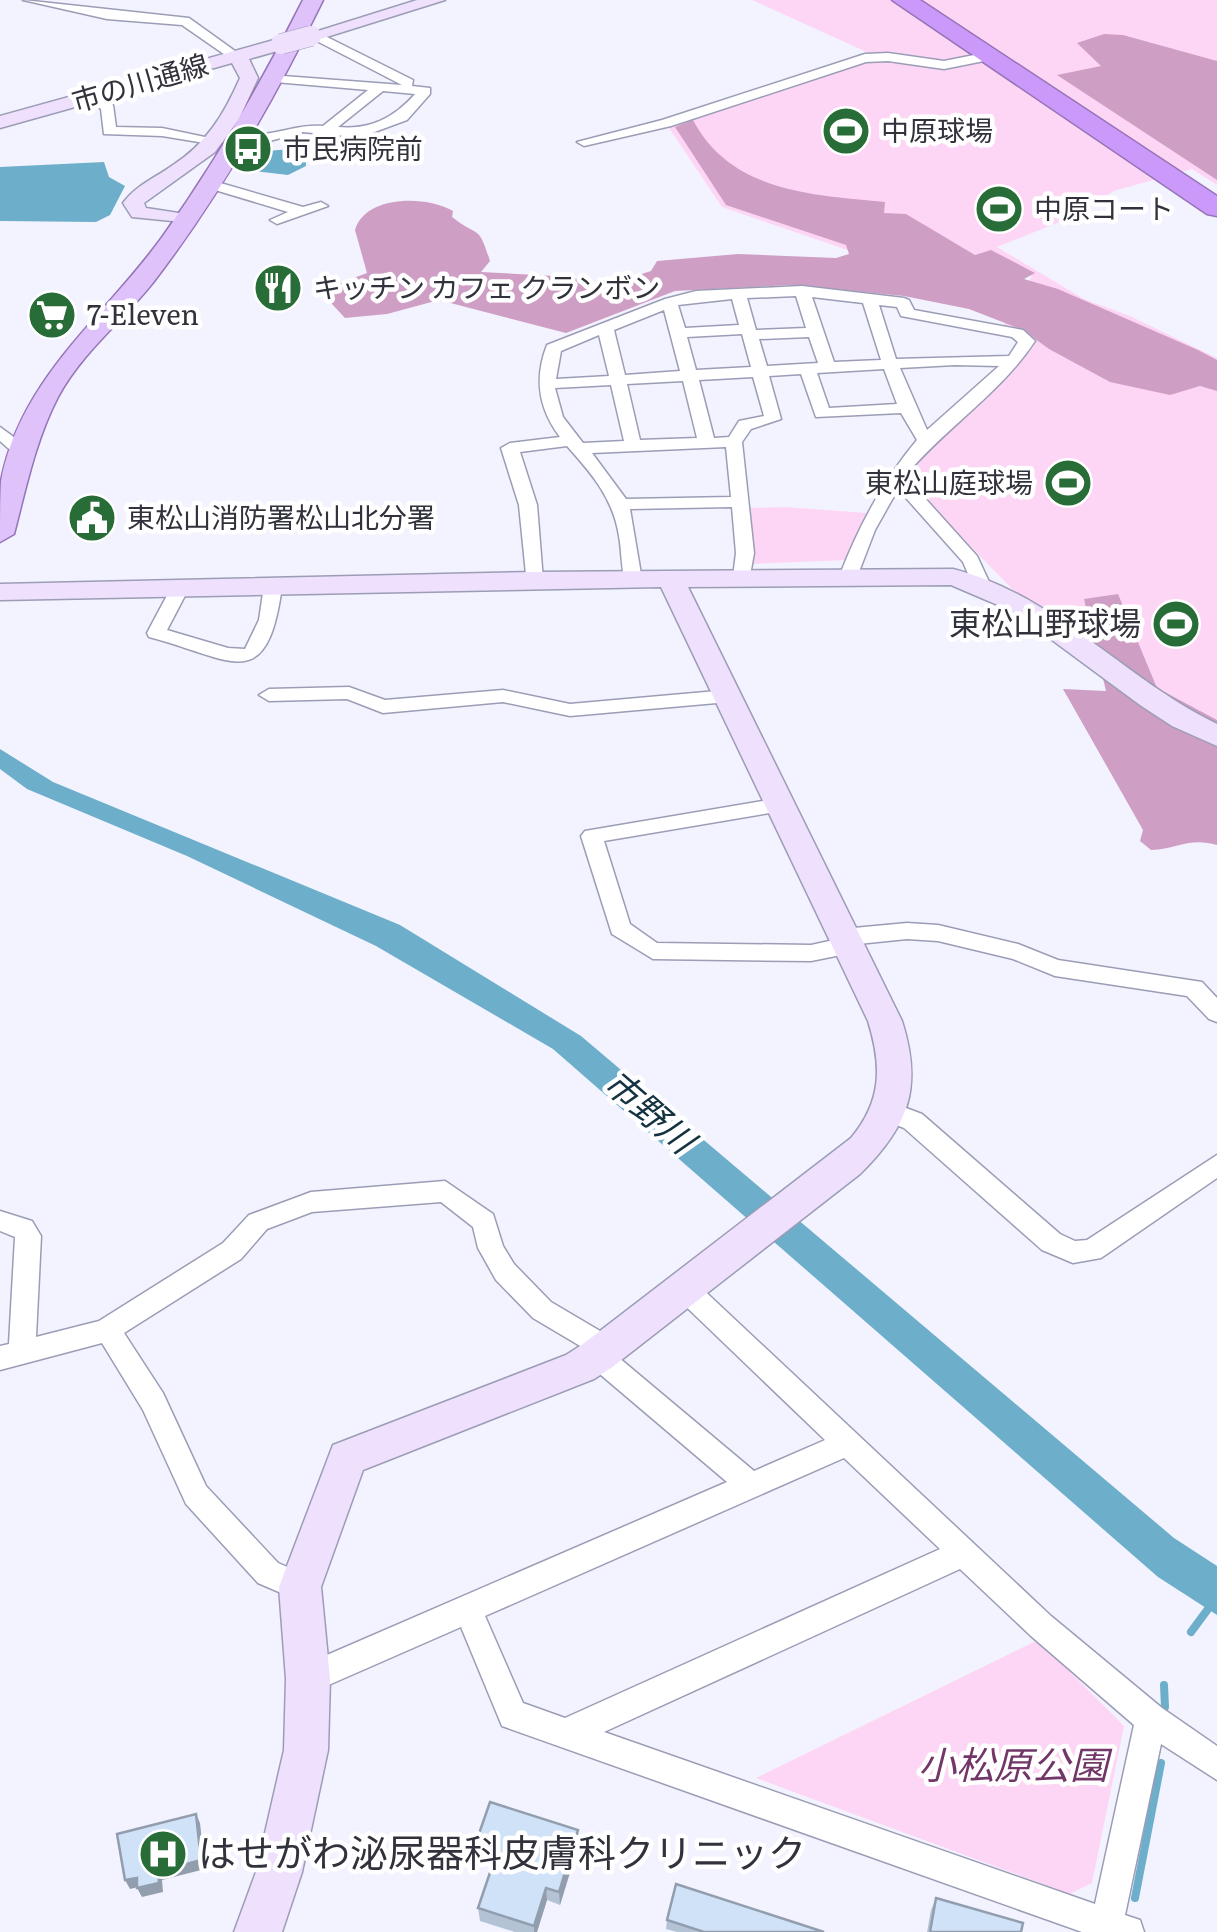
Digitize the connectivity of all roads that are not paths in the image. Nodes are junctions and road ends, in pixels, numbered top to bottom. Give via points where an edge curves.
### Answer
1 (29, 0) edge
2 (181, 0) edge
3 (313, 0) edge
4 (436, 0) edge
5 (904, 0) edge
6 (922, 0) edge
7 (176, 19) junction
8 (313, 35) junction
9 (236, 56) junction
10 (989, 56) junction
11 (275, 78) junction
12 (381, 86) junction
13 (425, 92) junction
14 (93, 96) junction
15 (0, 122) edge
16 (327, 129) junction
17 (360, 133) junction
18 (229, 140) junction
19 (584, 142) dead end
20 (414, 156) dead end
21 (210, 184) junction
22 (1217, 195) edge
23 (322, 206) dead end
24 (1217, 208) edge
25 (304, 212) junction
26 (185, 219) junction
27 (276, 220) dead end
28 (802, 291) junction
29 (738, 292) junction
30 (869, 298) junction
31 (670, 302) junction
32 (605, 326) junction
33 (750, 332) junction
34 (816, 332) junction
35 (678, 333) junction
36 (946, 339) junction
37 (1014, 361) junction
38 (893, 364) junction
39 (828, 369) junction
40 (808, 370) junction
41 (759, 373) junction
42 (690, 376) junction
43 (620, 380) junction
44 (548, 384) junction
45 (907, 408) junction
46 (0, 432) edge
47 (926, 440) junction
48 (734, 442) junction
49 (707, 443) junction
50 (575, 444) junction
51 (633, 445) junction
52 (24, 453) junction
53 (896, 476) junction
54 (740, 502) junction
55 (620, 504) junction
56 (0, 534) edge
57 (848, 576) junction
58 (742, 577) junction
59 (670, 578) junction
60 (534, 580) junction
61 (633, 580) junction
62 (981, 584) junction
63 (273, 586) junction
64 (180, 588) junction
65 (0, 592) edge
66 (269, 695) dead end
67 (728, 696) junction
68 (1217, 736) edge
69 (780, 805) junction
70 (846, 942) junction
71 (1217, 1013) edge
72 (890, 1112) junction
73 (1217, 1165) edge
74 (0, 1221) edge
75 (686, 1290) junction
76 (108, 1330) junction
77 (603, 1352) junction
78 (11, 1355) edge
79 (848, 1443) junction
80 (752, 1486) junction
81 (963, 1553) junction
82 (300, 1587) junction
83 (468, 1610) junction
84 (308, 1679) junction
85 (1151, 1719) junction
86 (568, 1733) junction
87 (1217, 1765) edge
88 (1114, 1929) edge
89 (258, 1932) edge

1 - 7 street
2 - 7 street
3 - 11 main road
4 - 8 street
5 - 10 highway
6 - 22 highway
7 - 9 street
8 - 9 street, 市の川通線, bridge
8 - 13 street
9 - 14 street, 市の川通線
9 - 18 street via 249,78
10 - 19 street via 944,65 864,58 666,123
10 - 24 highway
11 - 12 street
11 - 18 main road
12 - 13 street
12 - 16 street
13 - 17 street via 402,116
14 - 15 street, 市の川通線
14 - 18 street via 108,108 109,130
16 - 17 street
16 - 18 street
17 - 20 street via 377,148
18 - 21 main road
18 - 26 street via 134,198 139,213
21 - 25 street
21 - 26 main road
23 - 25 street
25 - 27 street
26 - 52 main road via 144,278 57,377
28 - 29 street
28 - 30 street
28 - 34 street
29 - 31 street
29 - 33 street
30 - 36 street via 904,303 907,313
30 - 38 street
31 - 32 street
31 - 35 street
32 - 43 street
32 - 44 street via 553,348
33 - 34 street
33 - 35 street
33 - 41 street
34 - 39 street
35 - 42 street
36 - 37 street
36 - 37 street via 1016,332 1028,341
36 - 38 street
37 - 47 street
38 - 39 street
38 - 45 street
39 - 40 street
40 - 41 street
40 - 45 street via 822,412
41 - 42 street
41 - 48 street via 773,419 745,424
42 - 43 street
42 - 49 street
43 - 44 street
43 - 51 street
44 - 50 street via 547,398
45 - 47 street
46 - 52 street
47 - 53 street
48 - 49 street
48 - 54 street
49 - 51 street
50 - 51 street
50 - 55 street
50 - 60 street via 510,448 528,505
52 - 56 main road
53 - 57 street
53 - 62 street via 971,560
54 - 55 street
54 - 58 street
55 - 61 street via 630,530
57 - 58 street
57 - 62 street via 935,576
58 - 59 street
59 - 61 street
59 - 67 street
60 - 61 street
60 - 63 street
62 - 68 street via 1062,634 1152,703
63 - 64 street
63 - 64 street via 269,632 248,657 156,633
64 - 65 street
66 - 67 street via 349,693 383,708 503,696 570,710
67 - 69 street
69 - 70 street
69 - 70 street via 592,836 620,928 653,951 811,953
70 - 71 street via 907,931 938,933 1054,968 1194,988
70 - 72 street via 898,1064
72 - 73 street via 912,1121 1051,1242 1073,1252 1092,1250
72 - 75 street via 866,1148
74 - 78 street via 24,1228 28,1236
75 - 77 street
75 - 79 street
76 - 77 street via 232,1251 258,1222 311,1202 446,1191 484,1221 505,1272 542,1310
76 - 78 street
76 - 82 street via 153,1402 196,1495 268,1573
77 - 80 street
77 - 82 street via 580,1367 347,1458
79 - 80 street
79 - 81 street
80 - 83 street
81 - 85 street
81 - 86 street
82 - 84 street
83 - 84 street
83 - 86 street via 513,1715
84 - 89 street via 306,1750 279,1872
85 - 87 street
85 - 88 street
86 - 88 street

